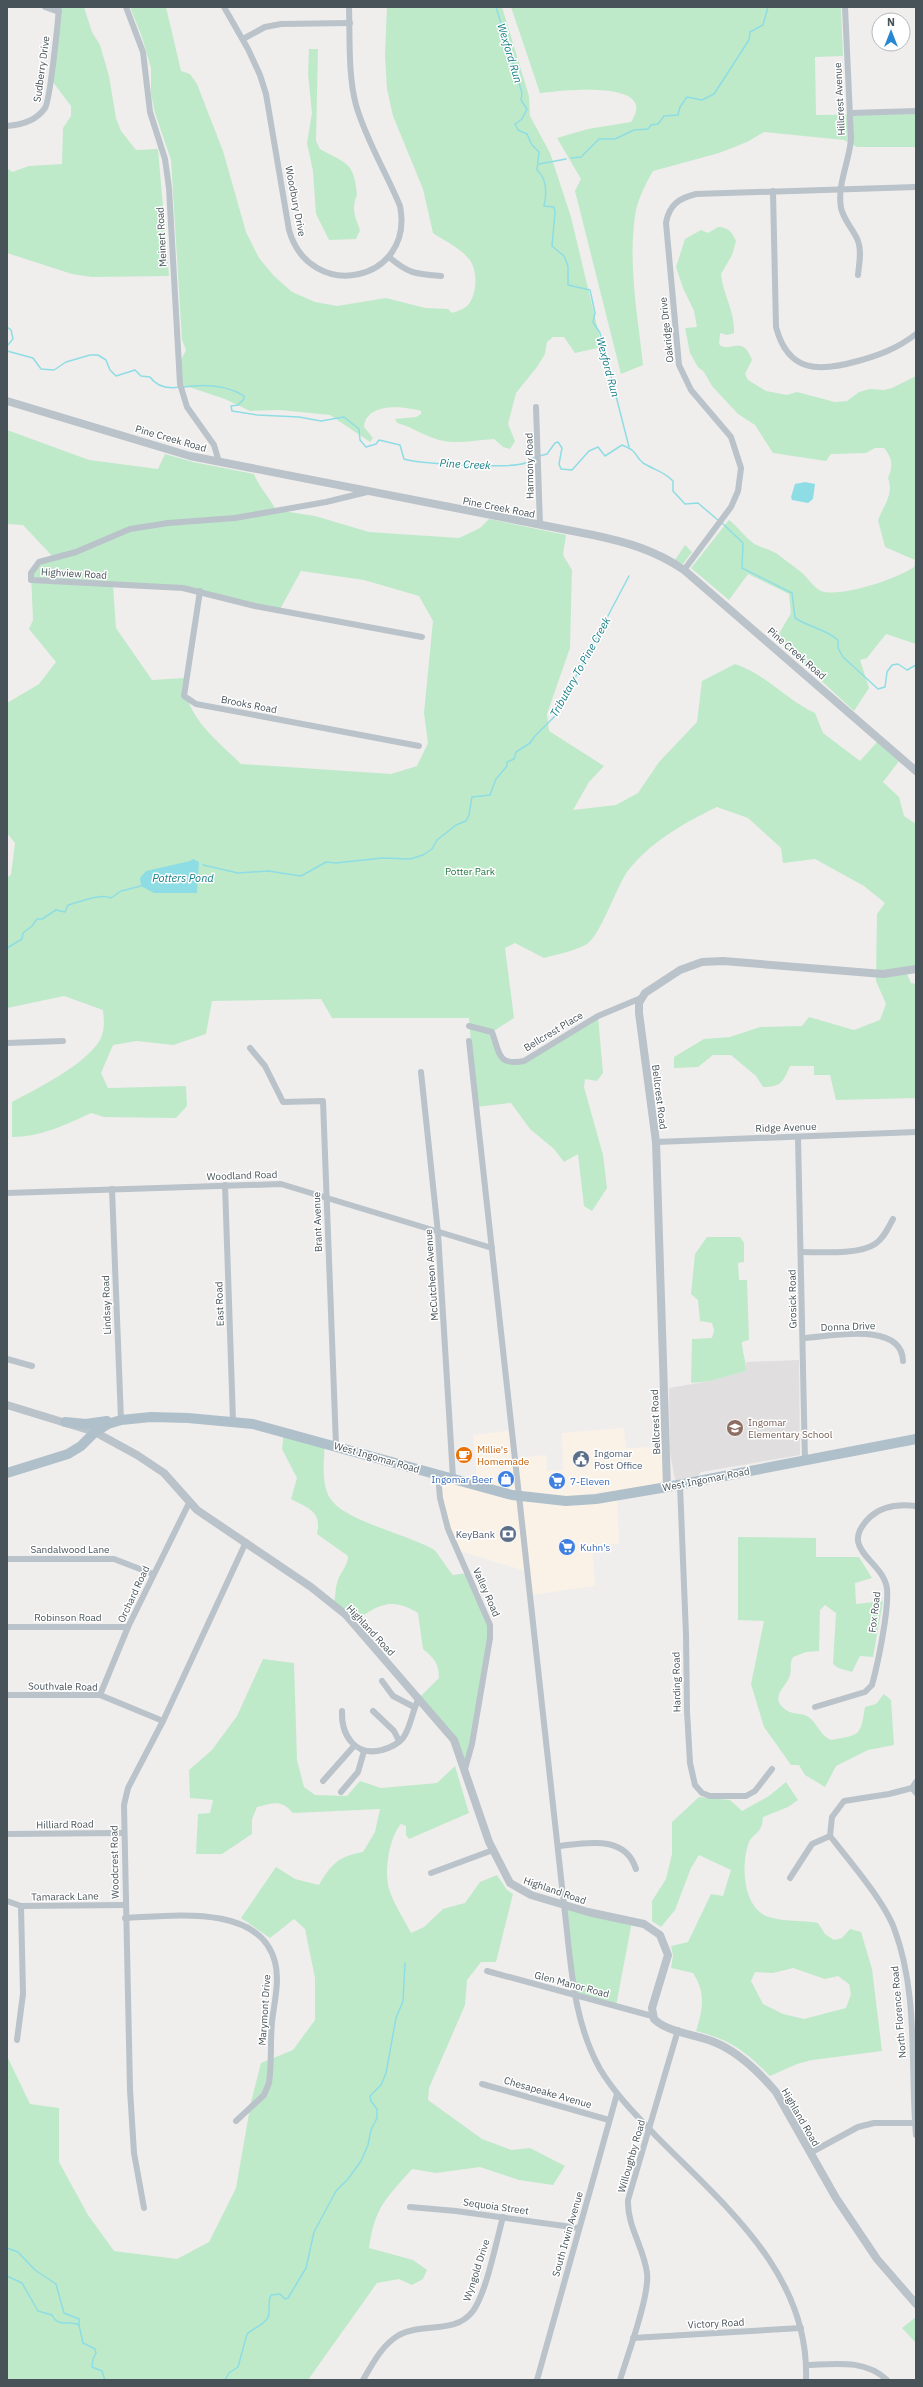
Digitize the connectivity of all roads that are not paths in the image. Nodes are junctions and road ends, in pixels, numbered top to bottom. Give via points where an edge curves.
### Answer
1 (45, 7) edge
2 (126, 7) edge
3 (224, 7) edge
4 (349, 7) edge
5 (845, 7) edge
6 (59, 10) edge
7 (350, 23) junction
8 (243, 39) junction
9 (916, 111) edge
10 (851, 113) junction
11 (7, 126) edge
12 (916, 187) edge
13 (840, 189) junction
14 (773, 191) junction
15 (389, 257) junction
16 (858, 275) dead end
17 (440, 276) dead end
18 (916, 334) edge
19 (7, 401) edge
20 (536, 407) dead end
21 (219, 462) junction
22 (368, 492) junction
23 (540, 525) junction
24 (684, 570) junction
25 (200, 591) junction
26 (422, 637) dead end
27 (419, 746) dead end
28 (916, 771) edge
29 (916, 969) edge
30 (641, 998) junction
31 (470, 1026) dead end
32 (63, 1041) dead end
33 (469, 1041) dead end
34 (7, 1043) edge
35 (250, 1048) dead end
36 (421, 1072) dead end
37 (916, 1132) edge
38 (798, 1137) junction
39 (656, 1142) junction
40 (224, 1186) junction
41 (112, 1189) junction
42 (7, 1193) edge
43 (326, 1198) junction
44 (893, 1219) dead end
45 (438, 1233) junction
46 (492, 1248) junction
47 (801, 1252) junction
48 (803, 1338) junction
49 (7, 1359) edge
50 (903, 1361) dead end
51 (32, 1366) dead end
52 (7, 1405) edge
53 (121, 1420) junction
54 (233, 1421) junction
55 (65, 1422) junction
56 (95, 1432) junction
57 (916, 1439) edge
58 (336, 1445) junction
59 (805, 1461) junction
60 (7, 1473) edge
61 (438, 1474) junction
62 (453, 1478) junction
63 (680, 1485) junction
64 (667, 1487) junction
65 (520, 1496) junction
66 (189, 1503) junction
67 (916, 1506) edge
68 (246, 1542) junction
69 (7, 1559) edge
70 (153, 1574) junction
71 (7, 1627) edge
72 (128, 1627) junction
73 (382, 1681) dead end
74 (7, 1695) edge
75 (100, 1695) junction
76 (419, 1698) junction
77 (414, 1707) junction
78 (815, 1707) dead end
79 (342, 1711) dead end
80 (373, 1711) dead end
81 (162, 1721) junction
82 (400, 1741) junction
83 (354, 1746) junction
84 (364, 1751) junction
85 (465, 1769) junction
86 (772, 1769) dead end
87 (323, 1781) dead end
88 (916, 1782) edge
89 (914, 1791) edge
90 (342, 1792) dead end
91 (123, 1833) junction
92 (7, 1834) edge
93 (830, 1836) junction
94 (558, 1846) junction
95 (493, 1850) junction
96 (636, 1869) dead end
97 (431, 1873) dead end
98 (790, 1878) dead end
99 (7, 1901) edge
100 (125, 1905) junction
101 (564, 1905) junction
102 (21, 1906) junction
103 (125, 1918) junction
104 (487, 1971) dead end
105 (575, 1995) junction
106 (652, 2016) junction
107 (678, 2030) junction
108 (17, 2040) dead end
109 (482, 2084) dead end
110 (617, 2094) junction
111 (236, 2120) dead end
112 (609, 2120) junction
113 (915, 2123) junction
114 (649, 2128) junction
115 (916, 2135) edge
116 (810, 2152) junction
117 (410, 2207) dead end
118 (144, 2208) dead end
119 (503, 2217) junction
120 (579, 2228) junction
121 (916, 2304) edge
122 (801, 2328) junction
123 (633, 2338) junction
124 (807, 2365) junction
125 (363, 2380) edge
126 (537, 2380) edge
127 (620, 2380) edge
128 (806, 2380) edge
129 (887, 2380) edge

1 - 6 street, Sudberry Drive
2 - 21 street, Meinert Road via 143,52 150,112 165,158 169,188 180,384 187,407 214,444
3 - 8 street, Woodbury Drive
4 - 7 street, Woodbury Drive
5 - 10 street, Hillcrest Avenue
6 - 11 street, Sudberry Drive via 45,108 33,120
7 - 8 street via 281,24 265,27
7 - 15 street, Woodbury Drive via 356,104 402,216 398,243
8 - 15 street, Woodbury Drive via 266,94 289,230 296,249 312,266 335,275 365,274
9 - 10 street
10 - 13 street, Hillcrest Avenue via 850,155
12 - 13 street, Oakridge Drive
13 - 14 street, Oakridge Drive
13 - 16 street via 842,210 858,242
14 - 18 street via 776,327 790,355 804,364 832,368 901,346
14 - 24 street, Oakridge Drive via 690,195 677,201 667,216 679,365 691,390 732,438 741,468 738,491 732,507
15 - 17 street via 404,270
19 - 21 street, Pine Creek Road via 178,453
20 - 23 street, Harmony Road
21 - 22 street, Pine Creek Road
22 - 23 street, Pine Creek Road
22 - 25 street, Highview Road via 235,518 168,523 130,529 76,552 40,562 31,573 31,580
23 - 24 street, Pine Creek Road via 632,544 657,554
24 - 28 street, Pine Creek Road
25 - 26 street, Highview Road via 255,606
25 - 27 street, Brooks Road via 185,678 184,696 189,701
29 - 30 street via 876,974 709,961 680,970 651,988
30 - 31 street, Bellcrest Place via 598,1016 524,1061 510,1064 499,1055 492,1032
30 - 39 street, Bellcrest Road via 639,1013
32 - 34 street
33 - 46 street
35 - 43 street, Brant Avenue via 265,1066 283,1102 323,1101
36 - 45 street, McCutcheon Avenue
37 - 38 street, Ridge Avenue
38 - 39 street, Ridge Avenue
38 - 47 street, Grosick Road
39 - 64 street, Bellcrest Road
40 - 41 street, Woodland Road
40 - 43 street, Woodland Road via 281,1184
40 - 54 street, East Road
41 - 42 street, Woodland Road
41 - 53 street, Lindsay Road
43 - 45 street, Woodland Road
43 - 58 street, Brant Avenue
44 - 47 street via 883,1237 870,1247
45 - 46 street, Woodland Road
45 - 62 street, McCutcheon Avenue
46 - 65 street
47 - 48 street, Grosick Road
48 - 50 street, Donna Drive via 882,1335 896,1345
48 - 59 street, Grosick Road
49 - 51 street
52 - 55 street
53 - 54 main road, West Ingomar Road via 163,1417
53 - 55 main road via 86,1424
53 - 56 main road, West Ingomar Road
54 - 58 main road, West Ingomar Road
55 - 56 street
56 - 60 main road via 81,1446 68,1454
56 - 66 street, Highland Road via 164,1473
57 - 59 main road, West Ingomar Road
58 - 61 main road, West Ingomar Road
59 - 63 main road, West Ingomar Road
61 - 62 main road, West Ingomar Road
61 - 85 street, Valley Road via 440,1498 448,1529 490,1625 472,1744
62 - 65 main road, West Ingomar Road
63 - 64 main road, West Ingomar Road
63 - 86 street, Harding Road via 686,1635 686,1711 694,1785 702,1794 710,1796 746,1796 755,1791
64 - 65 main road, West Ingomar Road via 575,1501
65 - 94 street
66 - 68 street, Highland Road
66 - 70 street, Orchard Road
67 - 78 street, Fox Road via 900,1504 881,1509 872,1515 859,1531 860,1548 887,1587 885,1616 872,1685 860,1694
68 - 76 street, Highland Road via 346,1615
68 - 81 street, Woodcrest Road
69 - 70 street, Sandalwood Lane via 114,1559
70 - 72 street, Orchard Road
71 - 72 street, Robinson Road
72 - 75 street, Orchard Road
73 - 77 street via 392,1696
74 - 75 street, Southvale Road
75 - 81 street, Southvale Road
76 - 77 street
76 - 85 street, Highland Road via 454,1740
77 - 82 street via 408,1728
79 - 83 street via 344,1729
80 - 82 street via 394,1731
81 - 91 street, Woodcrest Road via 128,1788 124,1805
82 - 84 street via 384,1750
83 - 84 street
83 - 87 street
84 - 90 street via 358,1772
85 - 95 street, Highland Road
88 - 89 street
89 - 93 street via 844,1801 832,1817
91 - 92 street, Hilliard Road
91 - 100 street, Woodcrest Road
93 - 98 street via 812,1844
93 - 113 street, North Florence Road via 870,1889 893,1927 906,1969 912,2025
94 - 96 street via 604,1843 620,1846 633,1859
94 - 101 street
95 - 97 street
95 - 101 street, Highland Road via 508,1879 515,1886 531,1895
99 - 102 street, Tamarack Lane
100 - 102 street, Tamarack Lane
100 - 103 street, Woodcrest Road
101 - 105 street
101 - 106 street, Highland Road via 597,1915 644,1924 660,1935 668,1955 653,2002
102 - 108 street via 23,1994
103 - 111 street, Marymont Drive via 218,1918 248,1927 268,1944 276,1963 277,1982 269,2083 264,2095
103 - 118 street, Woodcrest Road via 132,2132
104 - 105 street, Glen Manor Road
105 - 106 street, Glen Manor Road
105 - 110 street via 588,2044 600,2069
106 - 107 street, Highland Road via 660,2024
107 - 114 street, Willoughby Road
107 - 116 street, Highland Road via 724,2047 760,2073 776,2092
109 - 112 street, Chesapeake Avenue
110 - 112 street, South Irwin Avenue
110 - 114 street
112 - 120 street, South Irwin Avenue
113 - 115 street, North Florence Road
113 - 116 street via 874,2123 858,2127
114 - 122 street via 760,2245 784,2282
114 - 123 street, Willoughby Road via 628,2200 629,2213 647,2279
116 - 121 street, Highland Road via 836,2198 876,2259
117 - 119 street, Sequoia Street
119 - 120 street, Sequoia Street
119 - 125 street, Wyngold Drive via 479,2299 470,2315 447,2327 417,2329 395,2338 379,2353
120 - 126 street, South Irwin Avenue
122 - 123 street, Victory Road
122 - 124 street
123 - 127 street, Willoughby Road
124 - 128 street
124 - 129 street via 858,2365 876,2371

